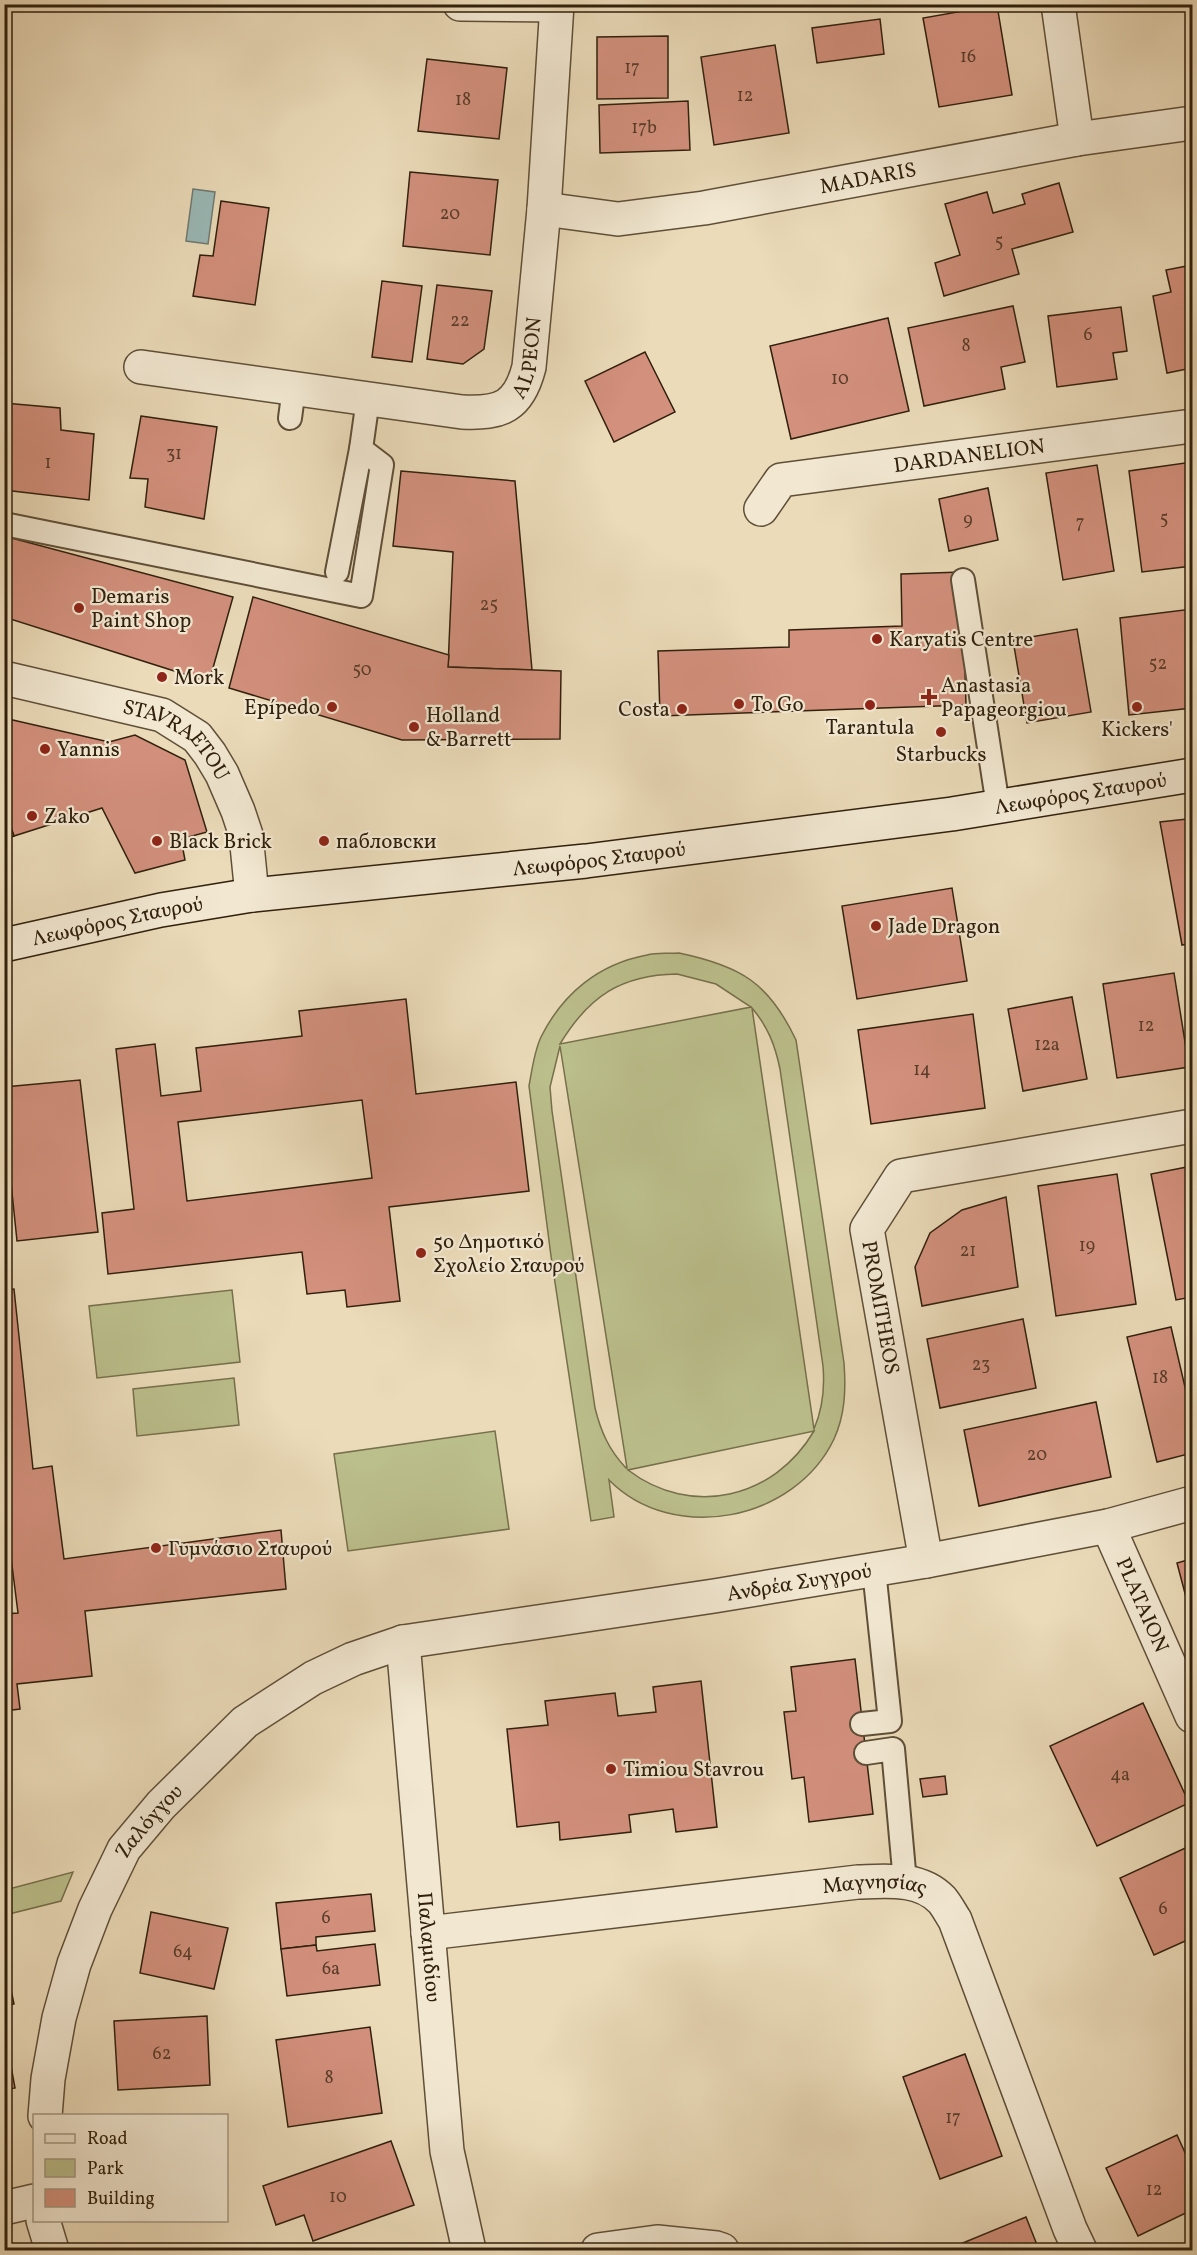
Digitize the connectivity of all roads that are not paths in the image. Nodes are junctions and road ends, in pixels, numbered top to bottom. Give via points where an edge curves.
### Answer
1 (460, 4) edge
2 (1058, 4) edge
3 (557, 5) edge
4 (1192, 123) edge
5 (1077, 139) junction
6 (544, 208) junction
7 (141, 367) dead end
8 (368, 399) junction
9 (1192, 426) edge
10 (361, 449) junction
11 (761, 509) dead end
12 (4, 524) edge
13 (337, 572) dead end
14 (963, 580) dead end
15 (4, 678) edge
16 (1192, 775) edge
17 (998, 806) junction
18 (252, 895) junction
19 (4, 945) edge
20 (1192, 1126) edge
21 (1192, 1503) edge
22 (1108, 1526) junction
23 (926, 1561) junction
24 (874, 1570) junction
25 (404, 1642) junction
26 (1192, 1716) edge
27 (862, 1724) dead end
28 (866, 1753) dead end
29 (905, 1882) junction
30 (428, 1932) junction
31 (45, 2114) edge
32 (33, 2200) edge
33 (4, 2208) edge
34 (44, 2222) edge
35 (52, 2250) edge
36 (469, 2250) edge
37 (598, 2250) edge
38 (722, 2250) edge
39 (1080, 2250) edge

1 - 3 street
2 - 5 street
3 - 6 street, ALPEON
4 - 5 street, MADARIS
5 - 6 street, MADARIS via 704,208 618,219
6 - 8 street, ALPEON via 529,367 514,401 492,411 477,412
7 - 8 street, ALPEON via 292,403
8 - 10 lane
9 - 11 street, DARDANELION via 781,480
10 - 12 lane via 382,465 361,597
10 - 13 lane
14 - 17 lane
15 - 18 street, STAVRAETOU via 162,715 197,737 222,774 238,811 246,835
16 - 17 street, Λεωφόρος Σταυρού
17 - 18 street, Λεωφόρος Σταυρού via 577,862
18 - 19 street, Λεωφόρος Σταυρού via 161,910
20 - 23 street, PROMITHEOS via 901,1176 867,1229
21 - 22 street, Ανδρέα Συγγρού
22 - 23 street, Ανδρέα Συγγρού
22 - 26 street, PLATAION
23 - 24 street, Ανδρέα Συγγρού
24 - 25 street, Ανδρέα Συγγρού
24 - 27 lane via 890,1720
25 - 30 street, Παλαμιδίου
25 - 31 street, Ζαλόγγου via 313,1678 245,1722 161,1805 124,1849 95,1908 74,1964 59,2018
28 - 29 lane via 893,1749
29 - 30 street, Μαγνησίας via 858,1882
29 - 39 street, Μαγνησίας via 924,1886 942,1900 955,1920
30 - 36 street, Παλαμιδίου via 447,2151
32 - 33 street
34 - 35 street
37 - 38 street via 657,2242

